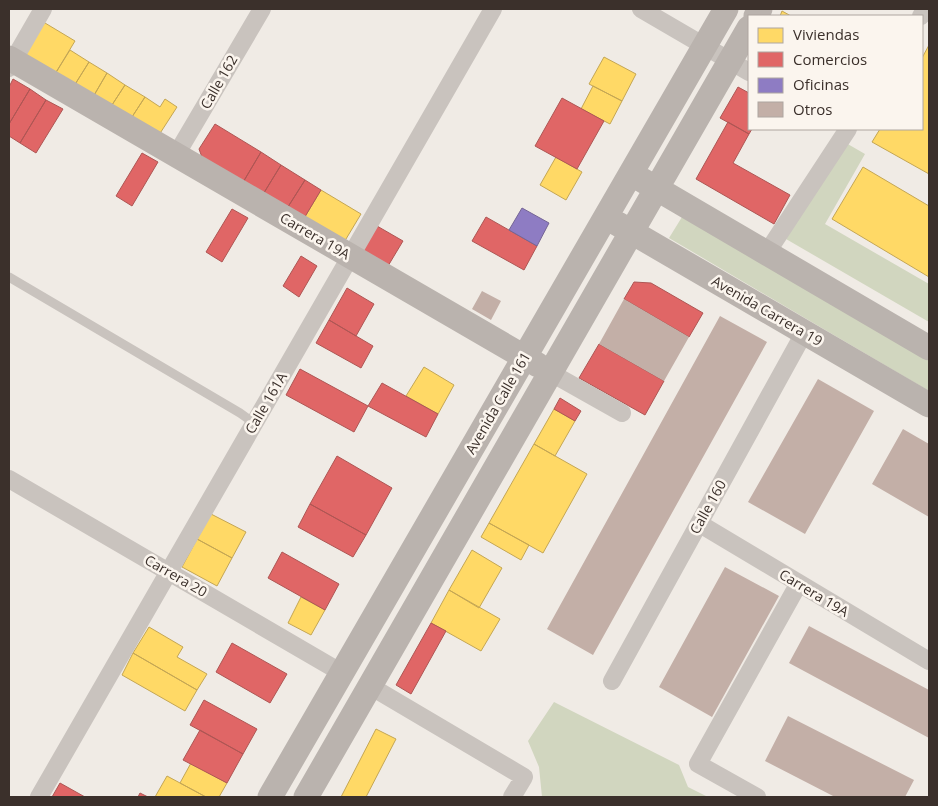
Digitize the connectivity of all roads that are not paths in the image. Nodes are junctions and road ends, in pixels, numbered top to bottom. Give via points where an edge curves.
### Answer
1 (43, 9) edge
2 (262, 9) edge
3 (493, 9) edge
4 (641, 9) edge
5 (726, 9) edge
6 (748, 32) edge
7 (705, 46) junction
8 (10, 62) edge
9 (740, 66) edge
10 (847, 130) edge
11 (176, 155) junction
12 (630, 173) junction
13 (656, 189) junction
14 (606, 216) junction
15 (632, 232) junction
16 (766, 254) junction
17 (350, 256) junction
18 (9, 277) edge
19 (804, 333) junction
20 (929, 348) edge
21 (524, 358) junction
22 (551, 373) junction
23 (929, 405) edge
24 (622, 413) dead end
25 (254, 423) junction
26 (9, 479) edge
27 (700, 524) junction
28 (169, 572) junction
29 (799, 583) junction
30 (929, 662) edge
31 (342, 672) junction
32 (612, 681) dead end
33 (370, 686) junction
34 (39, 797) edge
35 (270, 797) edge
36 (306, 797) edge
37 (512, 797) edge
38 (757, 797) edge

1 - 8 street
2 - 11 street, Calle 162
3 - 17 street, Calle 161A
4 - 7 street
5 - 7 main road, Avenida Calle 161
6 - 9 main road
7 - 9 street
7 - 12 main road, Avenida Calle 161
8 - 11 main road, Carrera 19A
9 - 13 main road
10 - 16 street
11 - 17 main road, Carrera 19A
12 - 13 main road
12 - 14 main road, Avenida Calle 161
13 - 15 main road
13 - 16 main road
14 - 15 main road, Avenida Carrera 19
14 - 21 main road, Avenida Calle 161
15 - 19 main road, Avenida Carrera 19
15 - 22 main road
16 - 20 main road
17 - 21 main road, Carrera 19A
17 - 25 street, Calle 161A
18 - 25 lane
19 - 23 main road, Avenida Carrera 19
19 - 27 street, Calle 160
21 - 22 main road, Carrera 19A
21 - 31 main road, Avenida Calle 161
22 - 24 street, Carrera 19A
22 - 33 main road
25 - 28 street, Calle 161A
26 - 28 street, Carrera 20
27 - 29 street, Carrera 19A
27 - 32 street, Calle 160
28 - 31 street, Carrera 20
28 - 34 street, Calle 161A
29 - 30 street, Carrera 19A
29 - 38 street via 698,764
31 - 35 main road, Avenida Calle 161
33 - 36 main road
33 - 37 street via 524,777

